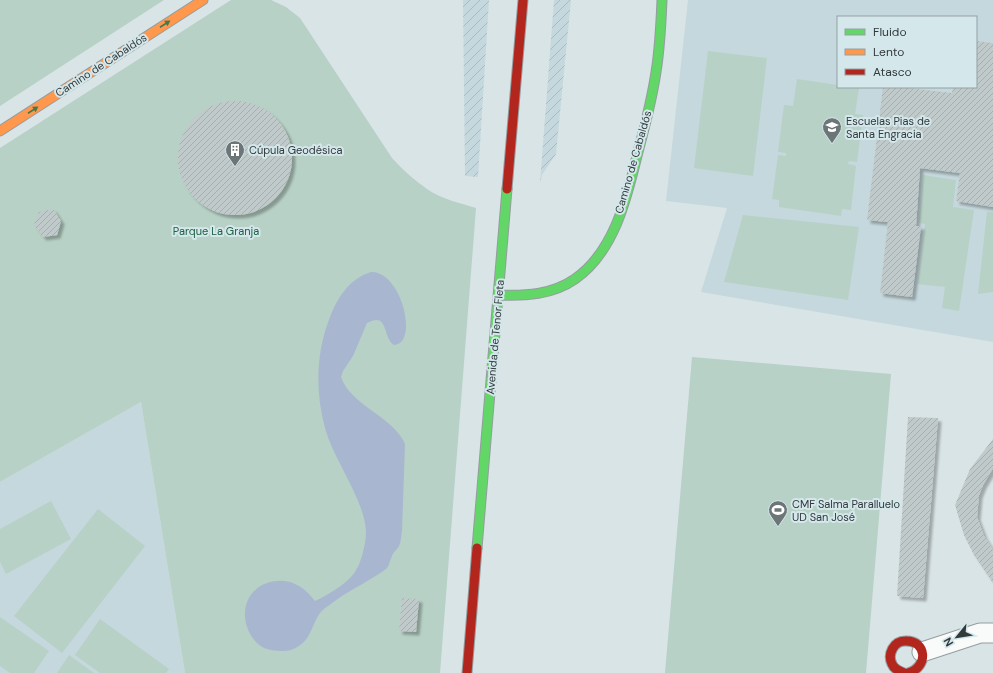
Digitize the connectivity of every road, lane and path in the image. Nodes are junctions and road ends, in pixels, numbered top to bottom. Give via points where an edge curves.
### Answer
1 (203, 0) edge
2 (523, 0) edge
3 (662, 0) edge
4 (0, 131) edge
5 (499, 295) junction
6 (993, 633) edge
7 (922, 652) junction
8 (467, 673) edge
9 (904, 673) edge
10 (908, 673) edge

4 -> 1 street, Camino de Cabaldós
2 - 5 street, Avenida de Tenor Fleta
3 - 5 street, Camino de Cabaldós via 659,51 650,106 627,192 606,244 583,272 562,287 536,295
5 - 8 street, Avenida de Tenor Fleta
6 - 7 street via 980,633
7 - 9 street via 916,644 906,640 900,641 892,649 892,665
7 - 10 street via 922,663

